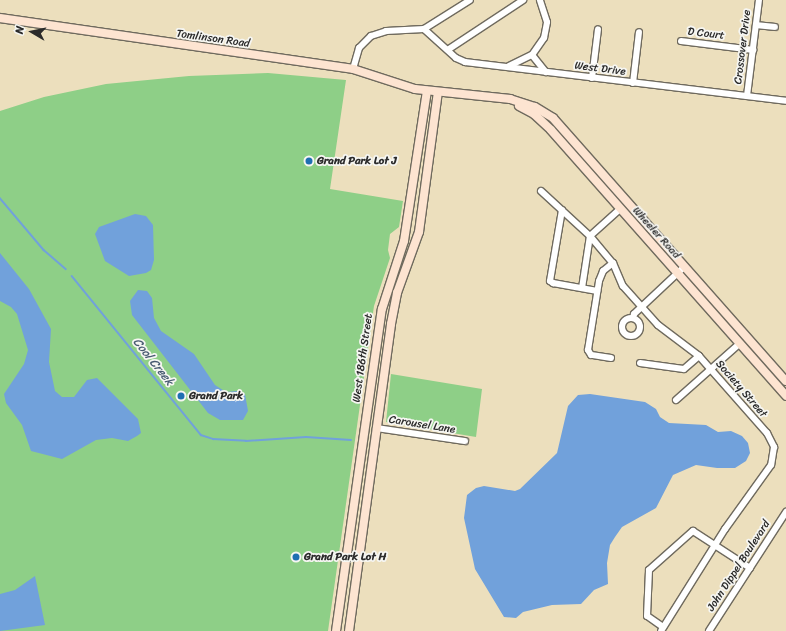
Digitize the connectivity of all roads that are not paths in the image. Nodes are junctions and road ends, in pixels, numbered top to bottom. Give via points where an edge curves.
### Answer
1 (470, 0) edge
2 (523, 0) edge
3 (540, 0) edge
4 (757, 0) edge
5 (0, 18) edge
6 (756, 25) junction
7 (775, 27) dead end
8 (598, 28) dead end
9 (424, 29) junction
10 (639, 32) dead end
11 (681, 41) dead end
12 (448, 50) junction
13 (753, 50) junction
14 (532, 55) junction
15 (505, 66) junction
16 (353, 69) junction
17 (546, 72) junction
18 (592, 78) junction
19 (633, 83) junction
20 (424, 90) junction
21 (438, 92) junction
22 (747, 96) junction
23 (499, 99) junction
24 (786, 101) edge
25 (541, 191) dead end
26 (620, 209) junction
27 (562, 210) junction
28 (590, 236) junction
29 (613, 264) junction
30 (684, 267) junction
31 (678, 273) junction
32 (582, 288) junction
33 (597, 291) junction
34 (642, 307) junction
35 (633, 318) dead end
36 (739, 344) junction
37 (699, 356) junction
38 (611, 358) dead end
39 (640, 363) dead end
40 (373, 369) junction
41 (384, 370) junction
42 (710, 370) junction
43 (786, 381) edge
44 (786, 396) edge
45 (676, 400) dead end
46 (376, 428) junction
47 (465, 441) dead end
48 (786, 512) edge
49 (715, 545) junction
50 (750, 568) junction
51 (662, 629) edge
52 (336, 631) edge
53 (349, 631) edge
54 (709, 631) edge

1 - 9 street
2 - 12 street
3 - 14 street via 545,14 546,30
4 - 6 street, Crossover Drive
5 - 16 street, Tomlinson Road
6 - 7 street
6 - 13 street, Crossover Drive
8 - 18 street
9 - 12 street, West Drive
9 - 16 street via 386,31 371,36 359,48
10 - 19 street
11 - 13 street, D Court
12 - 15 street, West Drive via 460,60
13 - 22 street, Crossover Drive
14 - 15 street
14 - 17 street
15 - 17 street, West Drive
16 - 20 street, Tomlinson Road
17 - 18 street, West Drive
18 - 19 street, West Drive
19 - 22 street, West Drive
20 - 21 street, Wheeler Road
20 - 40 street, West 186th Street via 405,235 384,298
21 - 23 street, Wheeler Road
21 - 41 street, West 186th Street via 418,232 394,305
22 - 24 street, West Drive
23 - 26 street, Wheeler Road via 526,108 542,121
23 - 30 street, Wheeler Road via 526,103 553,118
25 - 27 street, Society Street
26 - 28 street
26 - 31 street, Wheeler Road
27 - 28 street, Society Street
27 - 32 street via 551,282
28 - 29 street, Society Street
28 - 32 street
29 - 33 street via 603,271
29 - 34 street, Society Street via 623,286
30 - 31 street
30 - 43 street, Wheeler Road
31 - 34 street
31 - 36 street, Wheeler Road
32 - 33 street
33 - 38 street via 588,352
34 - 35 street
34 - 37 street, Society Street via 658,325
36 - 42 street
36 - 44 street, Wheeler Road
37 - 39 street via 682,369
37 - 42 street, Society Street
40 - 41 street
40 - 52 street, West 186th Street
41 - 46 street, West 186th Street
42 - 45 street
42 - 49 street, Society Street via 767,433 774,447 771,465
46 - 47 street, Carousel Lane
46 - 53 street, West 186th Street
48 - 50 street, John Dippel Boulevard
49 - 50 street
49 - 51 street, Society Street
49 - 51 street via 693,531 652,565 647,616
50 - 54 street, John Dippel Boulevard

